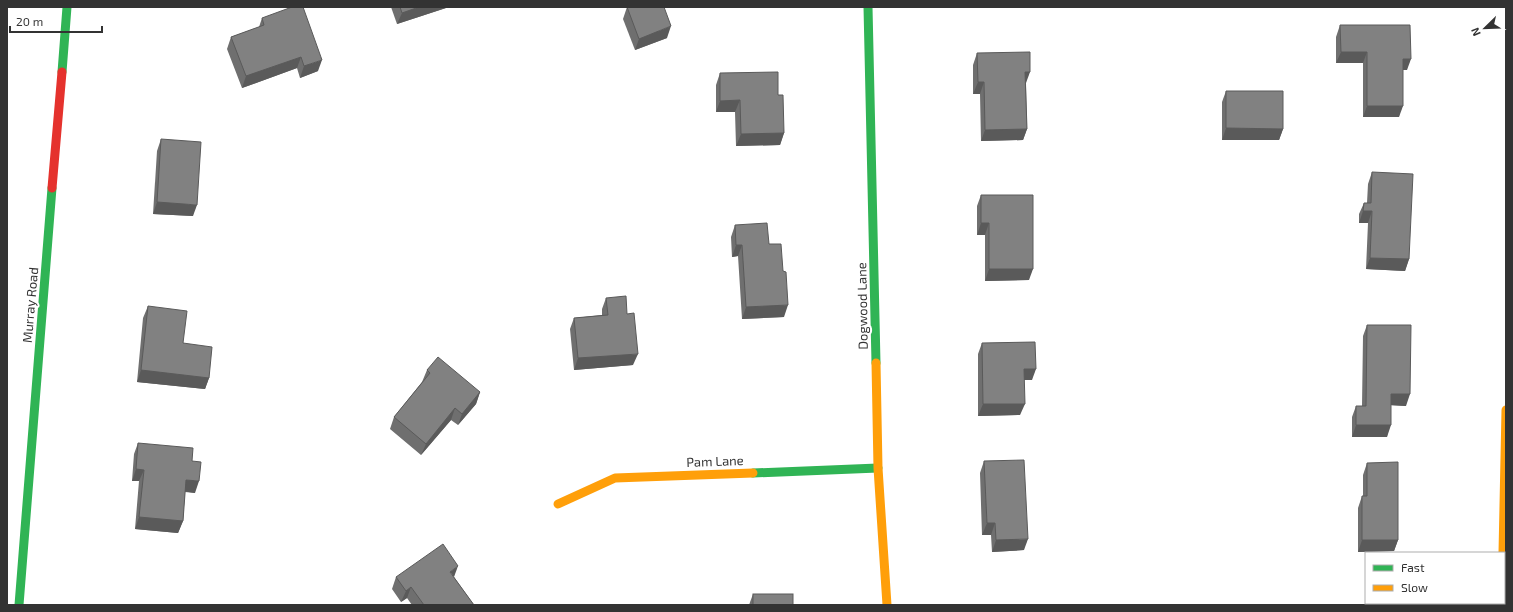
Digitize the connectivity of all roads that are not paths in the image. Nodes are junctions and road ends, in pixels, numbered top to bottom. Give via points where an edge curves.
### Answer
1 (67, 7) edge
2 (868, 7) edge
3 (1506, 410) edge
4 (878, 468) junction
5 (558, 504) dead end
6 (1503, 552) edge
7 (20, 605) edge
8 (886, 605) edge

1 - 7 street, Murray Road
2 - 4 street, Dogwood Lane
3 - 6 street
4 - 5 street, Pam Lane via 615,478
4 - 8 street, Dogwood Lane

